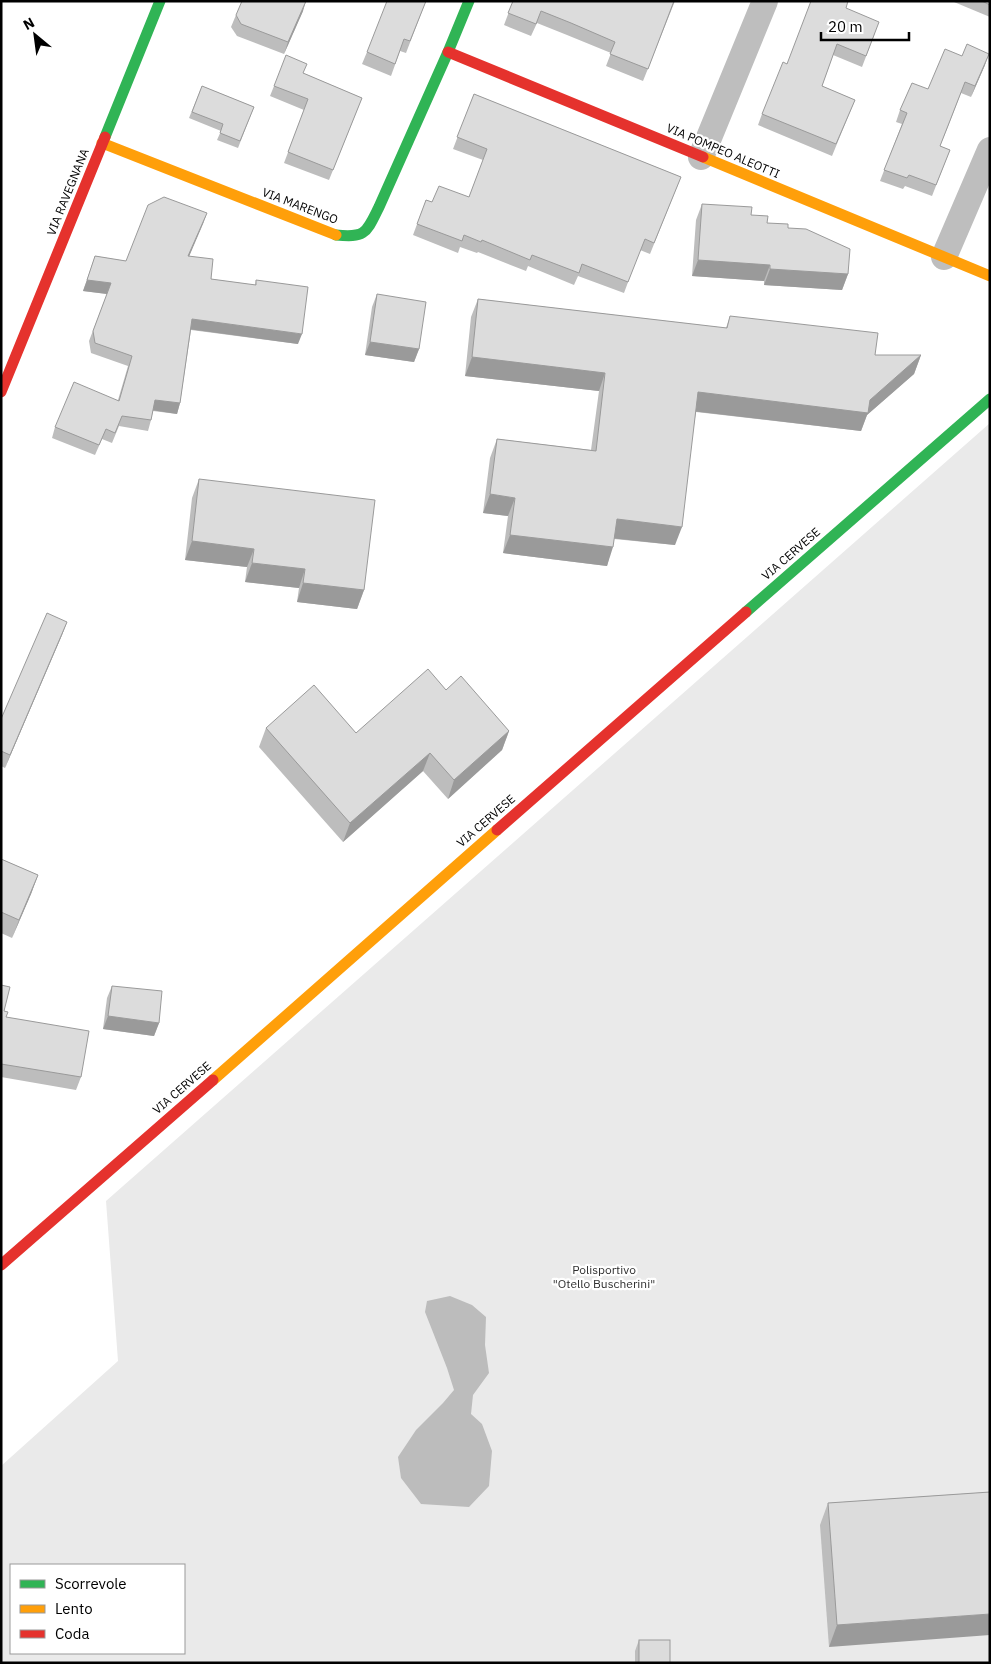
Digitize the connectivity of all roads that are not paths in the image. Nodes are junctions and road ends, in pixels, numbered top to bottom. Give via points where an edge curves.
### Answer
1 (160, 1) edge
2 (469, 1) edge
3 (765, 1) edge
4 (448, 52) junction
5 (102, 143) junction
6 (987, 156) edge
7 (701, 157) junction
8 (990, 194) edge
9 (944, 258) junction
10 (989, 276) edge
11 (1, 392) edge
12 (990, 399) edge
13 (1, 1265) edge

1 - 5 main road, VIA RAVEGNANA
2 - 4 main road, VIA MARENGO
3 - 7 street
4 - 5 main road, VIA MARENGO via 380,207 367,230 354,237 334,235
4 - 7 main road, VIA POMPEO ALEOTTI
5 - 11 main road, VIA RAVEGNANA
6 - 8 street
6 - 9 street
7 - 9 main road, VIA POMPEO ALEOTTI
9 - 10 main road, VIA POMPEO ALEOTTI
12 - 13 main road, VIA CERVESE

